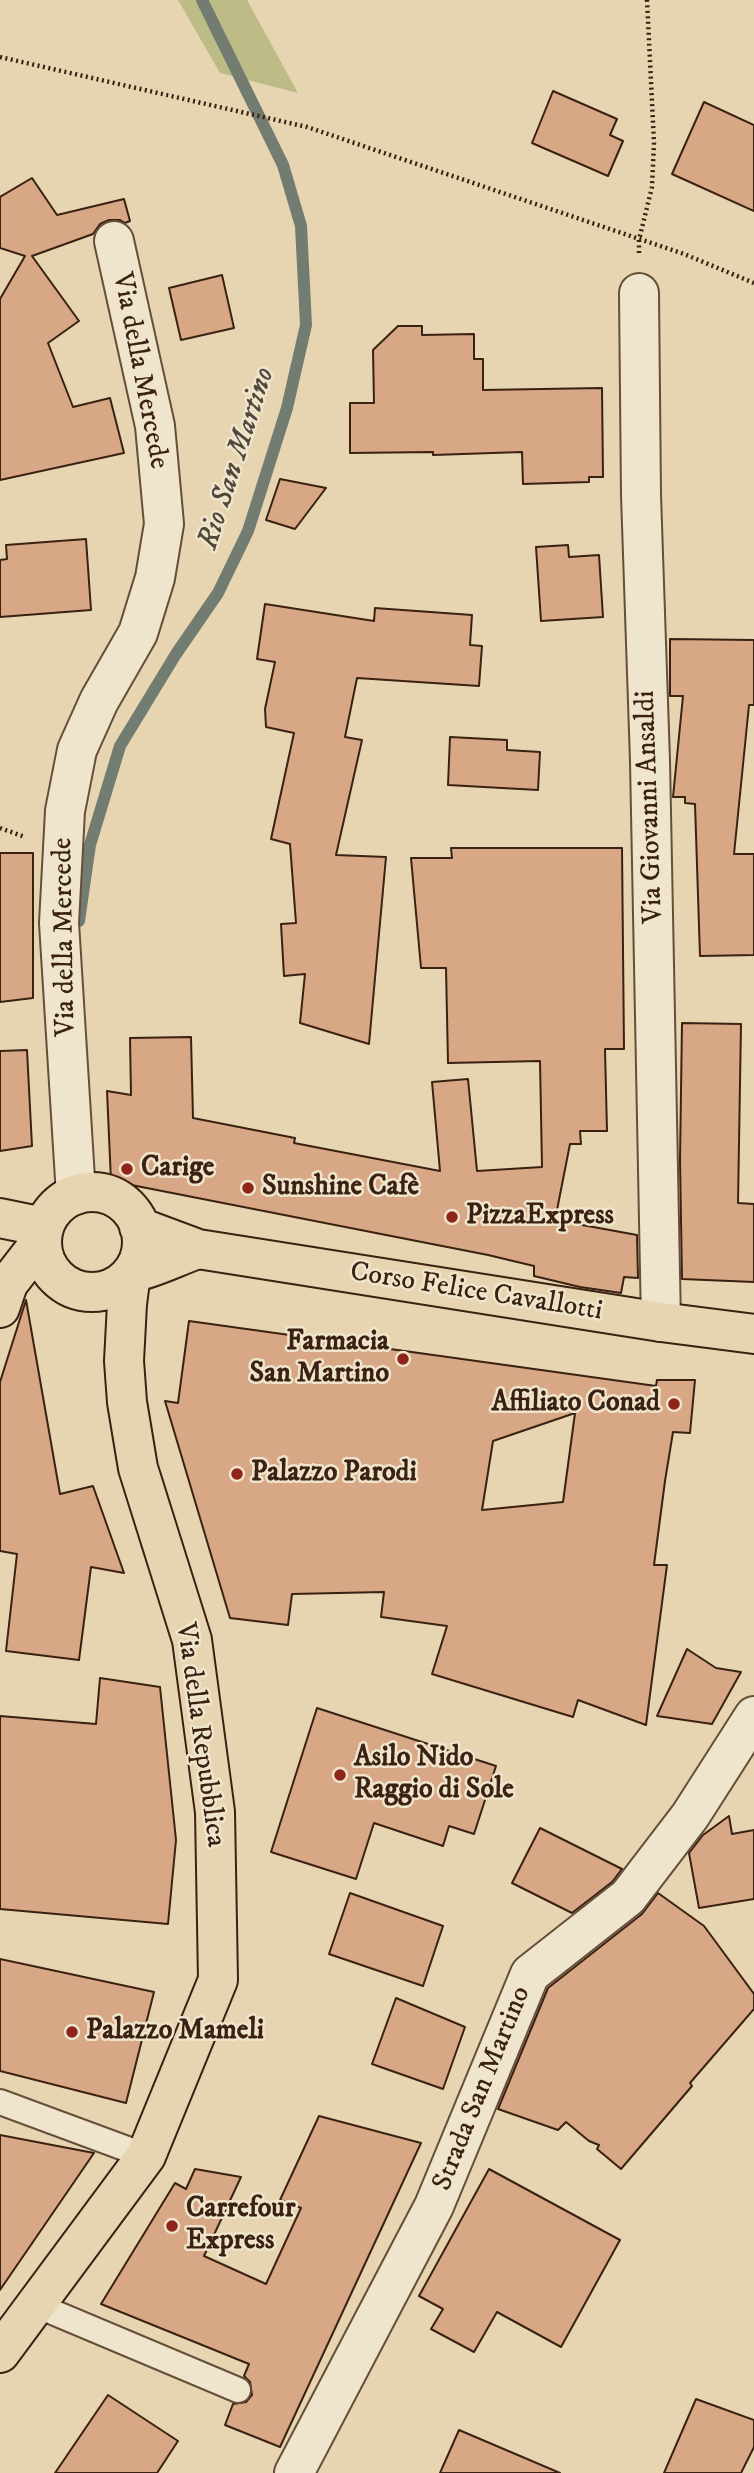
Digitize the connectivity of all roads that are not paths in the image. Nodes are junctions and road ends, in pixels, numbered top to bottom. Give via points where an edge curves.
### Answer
1 (114, 241) dead end
2 (639, 293) road end
3 (76, 1195) junction
4 (0, 1218) edge
5 (139, 1227) junction
6 (43, 1233) junction
7 (198, 1249) junction
8 (131, 1273) junction
9 (0, 1308) edge
10 (661, 1322) junction
11 (754, 1334) edge
12 (754, 1716) edge
13 (0, 2102) edge
14 (146, 2156) junction
15 (36, 2305) junction
16 (0, 2353) edge
17 (239, 2390) dead end
18 (294, 2473) edge

1 - 3 street, Via della Mercede via 155,426 164,524 155,578 138,632 77,750 65,811 59,923
2 - 10 street, Via Giovanni Ansaldi
3 - 5 main road via 99,1192 112,1196 134,1214
3 - 6 main road via 50,1214
4 - 6 main road
5 - 7 main road
5 - 8 main road, Via della Repubblica via 141,1251
6 - 8 main road via 43,1255 50,1269 74,1289 105,1290
6 - 9 main road via 8,1284
7 - 8 main road
7 - 10 main road, Corso Felice Cavallotti
8 - 14 main road, Via della Repubblica via 124,1361 127,1402 138,1468 192,1640 216,1840 218,1980
10 - 11 main road, Corso Felice Cavallotti
12 - 18 street, Strada San Martino via 690,1816 628,1897 530,1974 434,2206 309,2418
13 - 14 lane
14 - 15 main road, Via della Repubblica
15 - 16 main road, Via della Repubblica
15 - 17 lane

